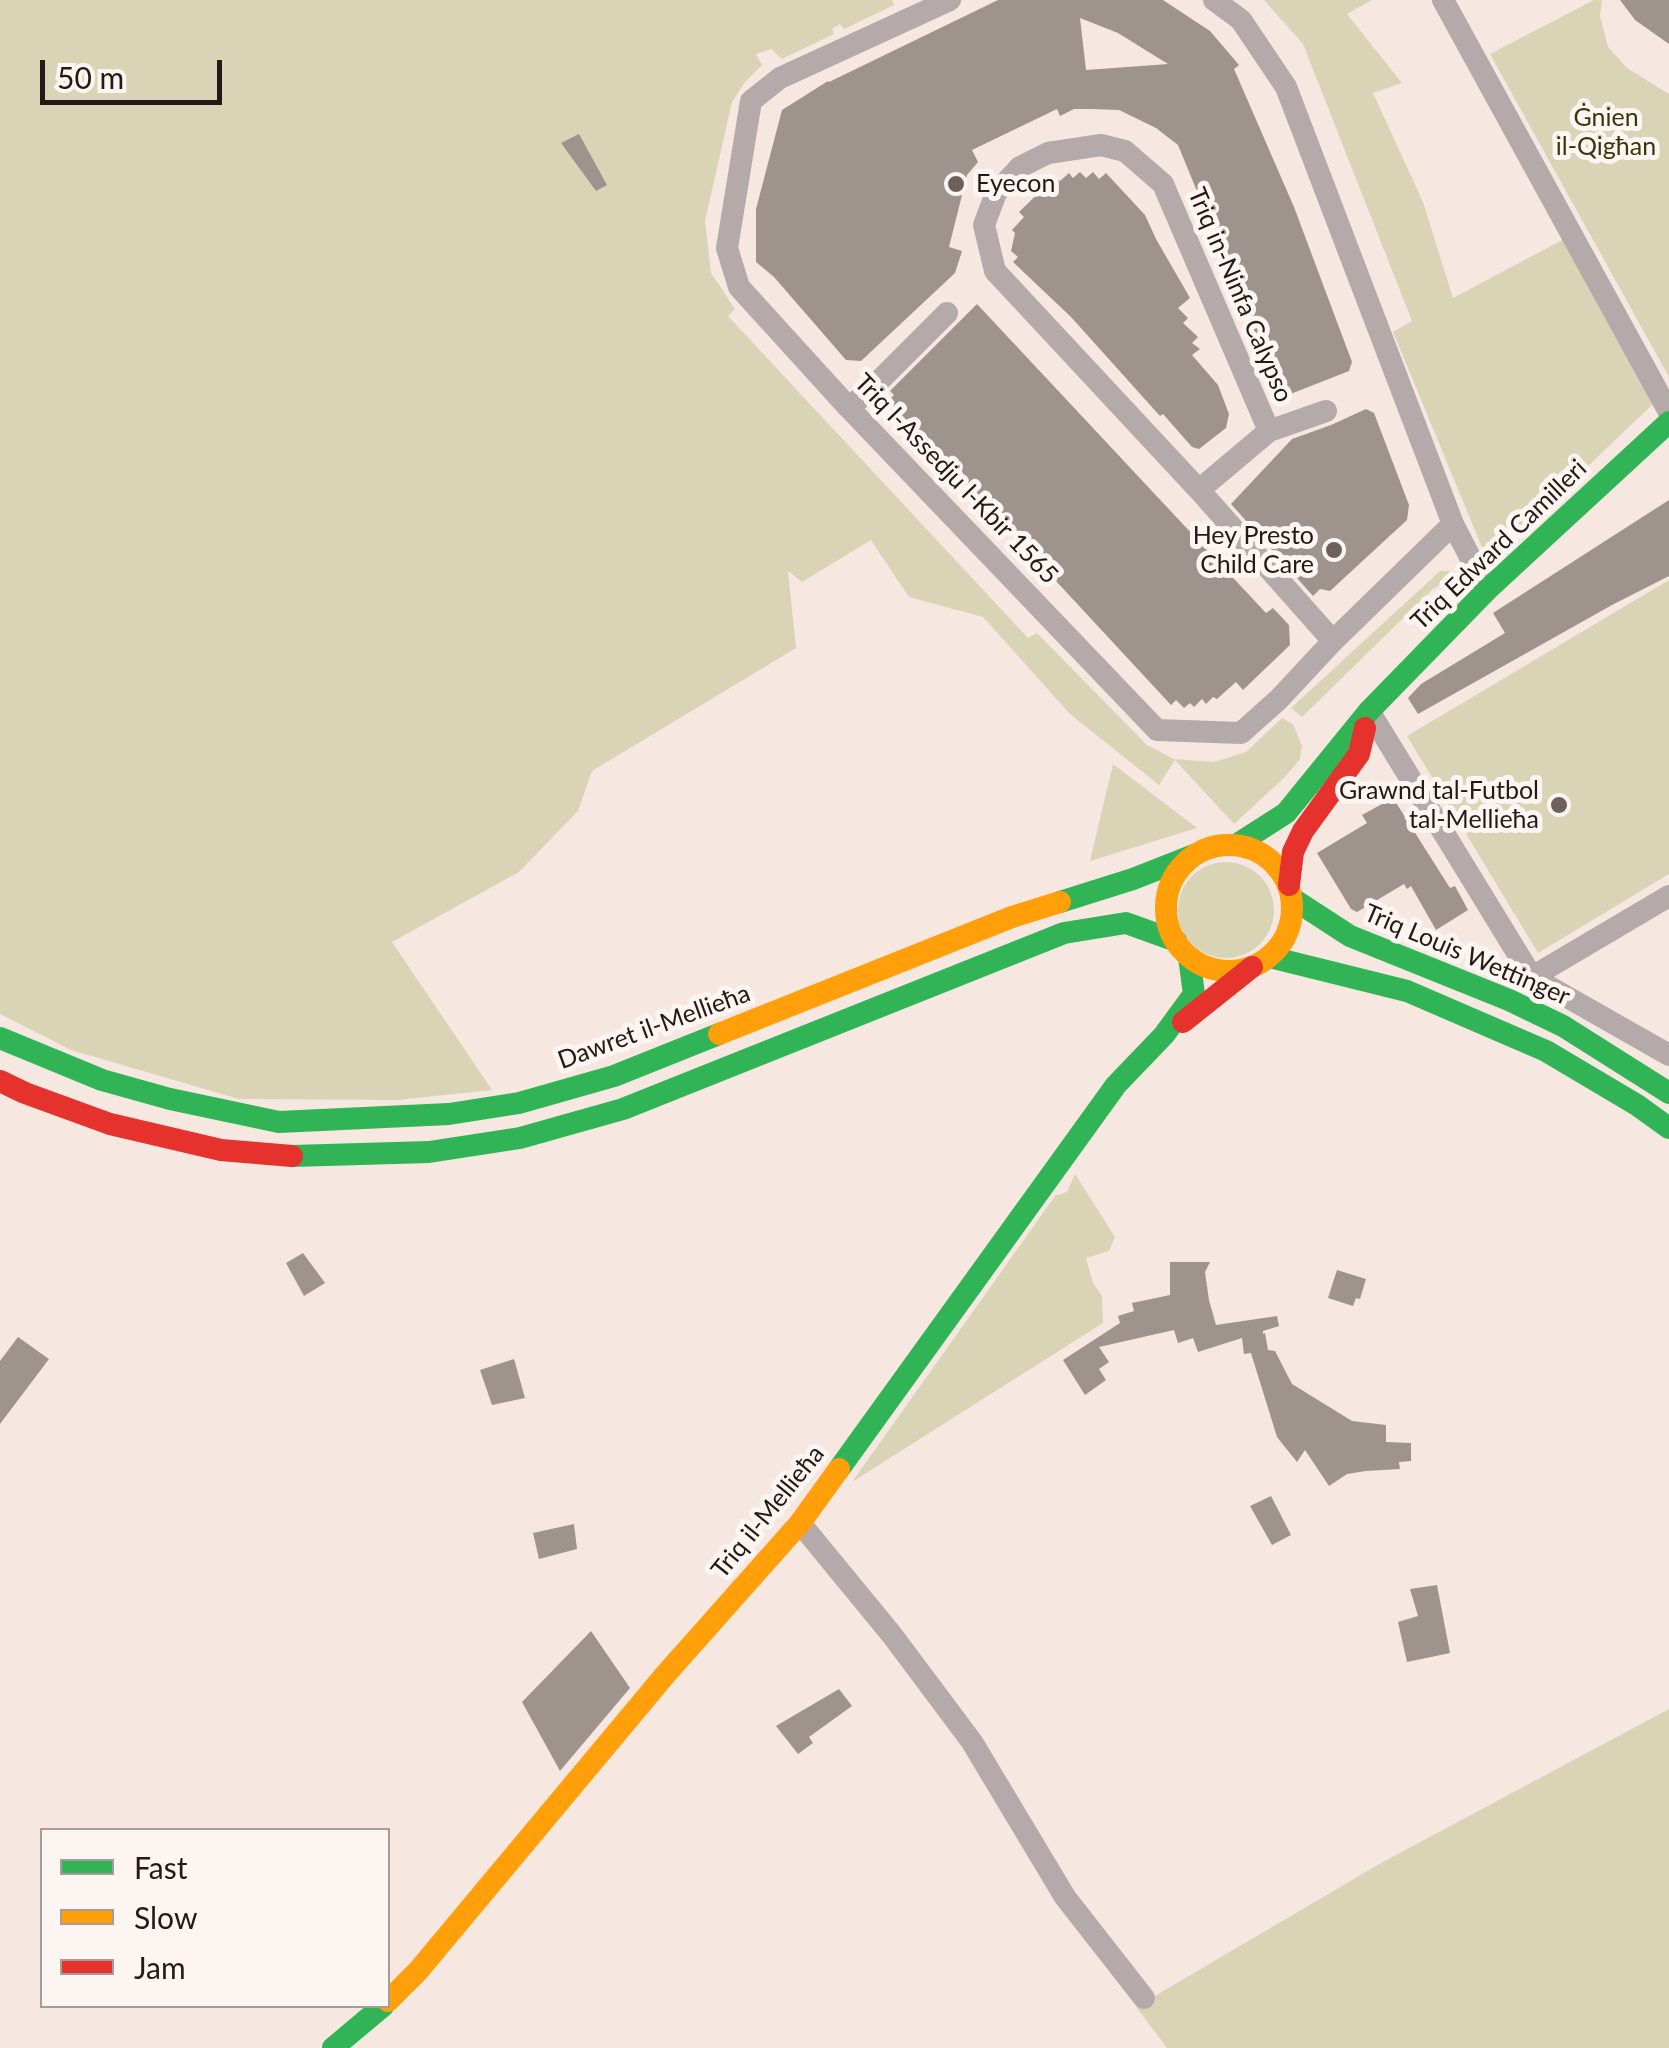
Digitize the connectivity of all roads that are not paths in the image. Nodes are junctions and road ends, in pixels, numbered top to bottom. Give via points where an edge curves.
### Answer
1 (950, 0) edge
2 (1214, 0) edge
3 (1443, 0) edge
4 (947, 312) dead end
5 (849, 408) junction
6 (1326, 411) dead end
7 (1669, 412) edge
8 (1669, 422) edge
9 (1269, 432) junction
10 (1199, 490) junction
11 (1453, 524) junction
12 (1487, 590) junction
13 (1334, 641) junction
14 (1369, 711) junction
15 (1236, 845) junction
16 (1194, 855) junction
17 (1291, 892) junction
18 (1669, 896) edge
19 (1183, 949) junction
20 (1261, 962) junction
21 (1532, 976) junction
22 (1164, 1035) junction
23 (0, 1038) edge
24 (1669, 1055) edge
25 (0, 1081) edge
26 (1669, 1093) edge
27 (1669, 1128) edge
28 (800, 1524) junction
29 (390, 1998) edge
30 (1144, 1998) dead end
31 (379, 2008) edge
32 (333, 2048) edge

1 - 5 street, Triq l-Assedju l-Kbir 1565 via 780,78 751,101 728,248 739,287
2 - 11 street via 1241,20 1286,88
3 - 7 street
4 - 5 street
5 - 13 street, Triq l-Assedju l-Kbir 1565 via 1157,730 1241,733
6 - 9 street
8 - 12 main road, Triq Edward Camilleri
9 - 10 street, Triq in-Ninfa Calypso
9 - 10 street, Triq in-Ninfa Calypso via 1162,184 1126,151 1101,145 1048,153 1020,167 996,193 984,225 995,271
10 - 13 street, Triq in-Ninfa Calypso
11 - 12 street
11 - 13 street, Triq l-Assedju l-Kbir 1565
12 - 14 main road, Triq Edward Camilleri
14 - 15 main road, Triq Edward Camilleri via 1286,813
14 - 17 main road, Triq Edward Camilleri via 1359,754 1293,852
14 - 21 street
15 - 16 main road
15 - 17 main road via 1261,852
16 - 19 main road via 1167,893 1166,917
16 - 23 main road, Dawret il-Mellieħa via 1012,917 614,1076 520,1103 449,1114 279,1122 102,1080
17 - 20 main road via 1292,923
17 - 26 main road, Triq Louis Wettinger via 1350,936 1563,1026
18 - 21 street
19 - 20 main road via 1205,966 1230,971
19 - 22 main road, Triq il-Mellieħa via 1194,994
19 - 25 main road via 1126,923 1064,932 623,1109 520,1138 429,1152 278,1156 221,1150 110,1124
20 - 22 main road, Triq il-Mellieħa
20 - 27 main road via 1407,991 1546,1052
21 - 24 street
22 - 28 main road, Triq il-Mellieħa via 1105,1099
28 - 29 main road, Triq il-Mellieħa
28 - 30 street via 972,1742 1065,1897
31 - 32 main road, Triq il-Mellieħa

